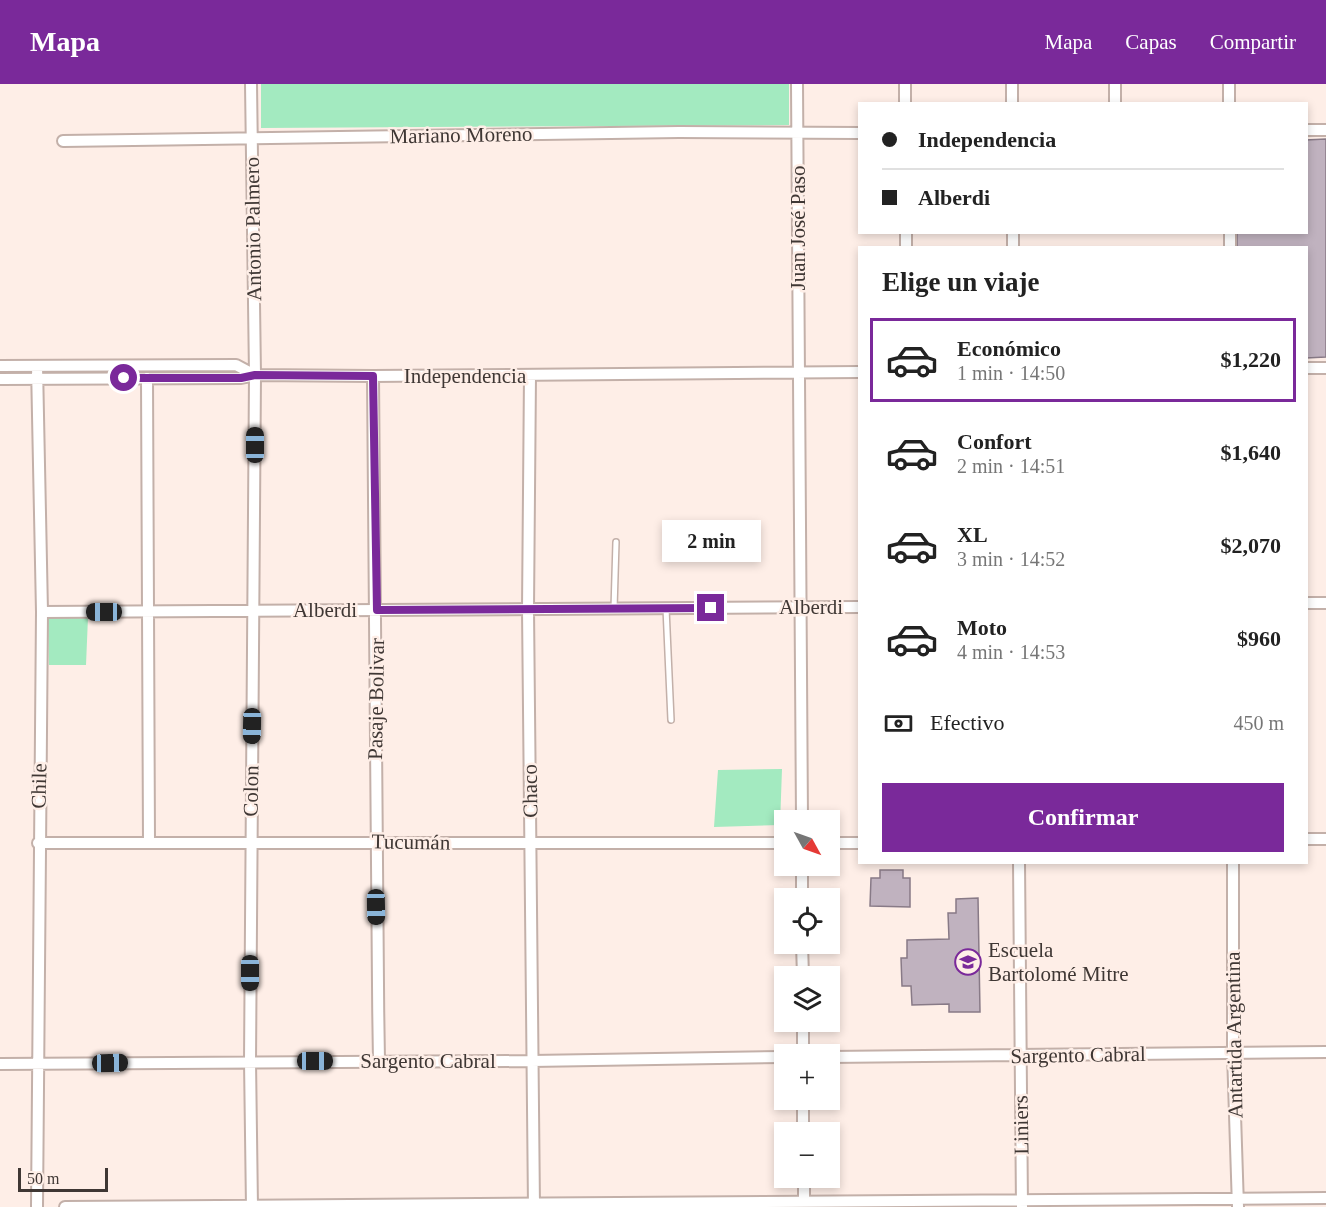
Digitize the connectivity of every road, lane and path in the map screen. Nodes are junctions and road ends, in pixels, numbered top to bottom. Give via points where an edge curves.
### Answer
1 (251, 84) edge
2 (797, 84) edge
3 (905, 84) edge
4 (1012, 84) edge
5 (1115, 84) edge
6 (1229, 84) edge
7 (905, 102) edge
8 (1012, 102) edge
9 (1115, 102) edge
10 (1229, 102) edge
11 (1308, 130) edge
12 (1326, 130) edge
13 (858, 133) edge
14 (797, 135) junction
15 (251, 138) junction
16 (63, 141) dead end
17 (0, 366) edge
18 (37, 366) junction
19 (1308, 368) edge
20 (1326, 368) edge
21 (858, 372) edge
22 (799, 373) junction
23 (255, 375) junction
24 (530, 375) junction
25 (373, 376) junction
26 (147, 378) junction
27 (36, 379) junction
28 (0, 380) edge
29 (616, 542) dead end
30 (1308, 603) edge
31 (1326, 603) edge
32 (858, 607) edge
33 (666, 608) junction
34 (802, 608) junction
35 (528, 609) junction
36 (614, 609) junction
37 (377, 610) junction
38 (254, 611) junction
39 (42, 612) junction
40 (146, 612) junction
41 (671, 720) dead end
42 (802, 810) edge
43 (1308, 839) edge
44 (1326, 839) edge
45 (251, 841) junction
46 (375, 841) junction
47 (148, 842) junction
48 (38, 843) junction
49 (774, 843) edge
50 (840, 843) edge
51 (858, 843) edge
52 (530, 845) junction
53 (1019, 864) edge
54 (1233, 864) edge
55 (1326, 1052) edge
56 (1233, 1053) junction
57 (1020, 1056) junction
58 (774, 1057) edge
59 (840, 1057) edge
60 (250, 1061) junction
61 (379, 1061) junction
62 (532, 1061) junction
63 (0, 1064) edge
64 (39, 1064) junction
65 (804, 1188) edge
66 (1326, 1198) edge
67 (1022, 1204) edge
68 (1238, 1204) edge
69 (804, 1205) edge
70 (252, 1206) edge
71 (534, 1206) edge
72 (37, 1207) edge
73 (65, 1207) edge

1 - 15 street, Antonio Palmero
2 - 14 street, Juan José Paso
3 - 7 street
4 - 8 street
5 - 9 street
6 - 10 street
11 - 12 street
13 - 14 street, Mariano Moreno
14 - 15 street, Mariano Moreno via 679,132
14 - 22 street, Juan José Paso
15 - 16 street, Mariano Moreno
15 - 23 street, Antonio Palmero
17 - 18 street
18 - 23 street via 236,365
18 - 27 street, Chile
19 - 20 street
21 - 22 street, Independencia
22 - 24 street, Independencia
22 - 34 street, Juan José Paso
23 - 25 street, Independencia
23 - 26 street, Independencia
23 - 38 street, Colon
24 - 25 street, Independencia
24 - 35 street, Chaco
25 - 37 street, Pasaje Bolivar
26 - 27 street, Independencia
26 - 40 street
27 - 28 street, Independencia
27 - 39 street, Chile
29 - 36 lane
30 - 31 street
32 - 34 street, Alberdi
33 - 34 street, Alberdi
33 - 36 street, Alberdi
33 - 41 lane
34 - 42 street, Juan José Paso
35 - 36 street, Alberdi
35 - 37 street, Alberdi
35 - 52 street, Chaco
37 - 38 street, Alberdi
37 - 46 street, Pasaje Bolivar
38 - 40 street, Alberdi
38 - 45 street, Colon
39 - 40 street, Alberdi
39 - 48 street, Chile
40 - 47 street
43 - 44 street
45 - 46 street, Tucumán
45 - 47 street, Tucumán
45 - 60 street, Colon
46 - 52 street, Tucumán
46 - 61 street, Pasaje Bolivar
47 - 48 street, Tucumán
48 - 64 street, Chile
49 - 52 street, Tucumán
50 - 51 street
52 - 62 street, Chaco
53 - 57 street, Liniers
54 - 56 street, Antartida Argentina
55 - 56 street, Sargento Cabral
56 - 57 street, Sargento Cabral
56 - 68 street, Antartida Argentina
57 - 59 street, Sargento Cabral
57 - 67 street, Liniers
58 - 62 street, Sargento Cabral
60 - 61 street, Sargento Cabral
60 - 64 street, Sargento Cabral
60 - 70 street, Colon
61 - 62 street, Sargento Cabral
62 - 71 street, Chaco
63 - 64 street, Sargento Cabral
64 - 72 street, Chile
65 - 69 street
66 - 68 street
67 - 68 street
67 - 69 street
69 - 71 street
70 - 71 street
70 - 73 street

